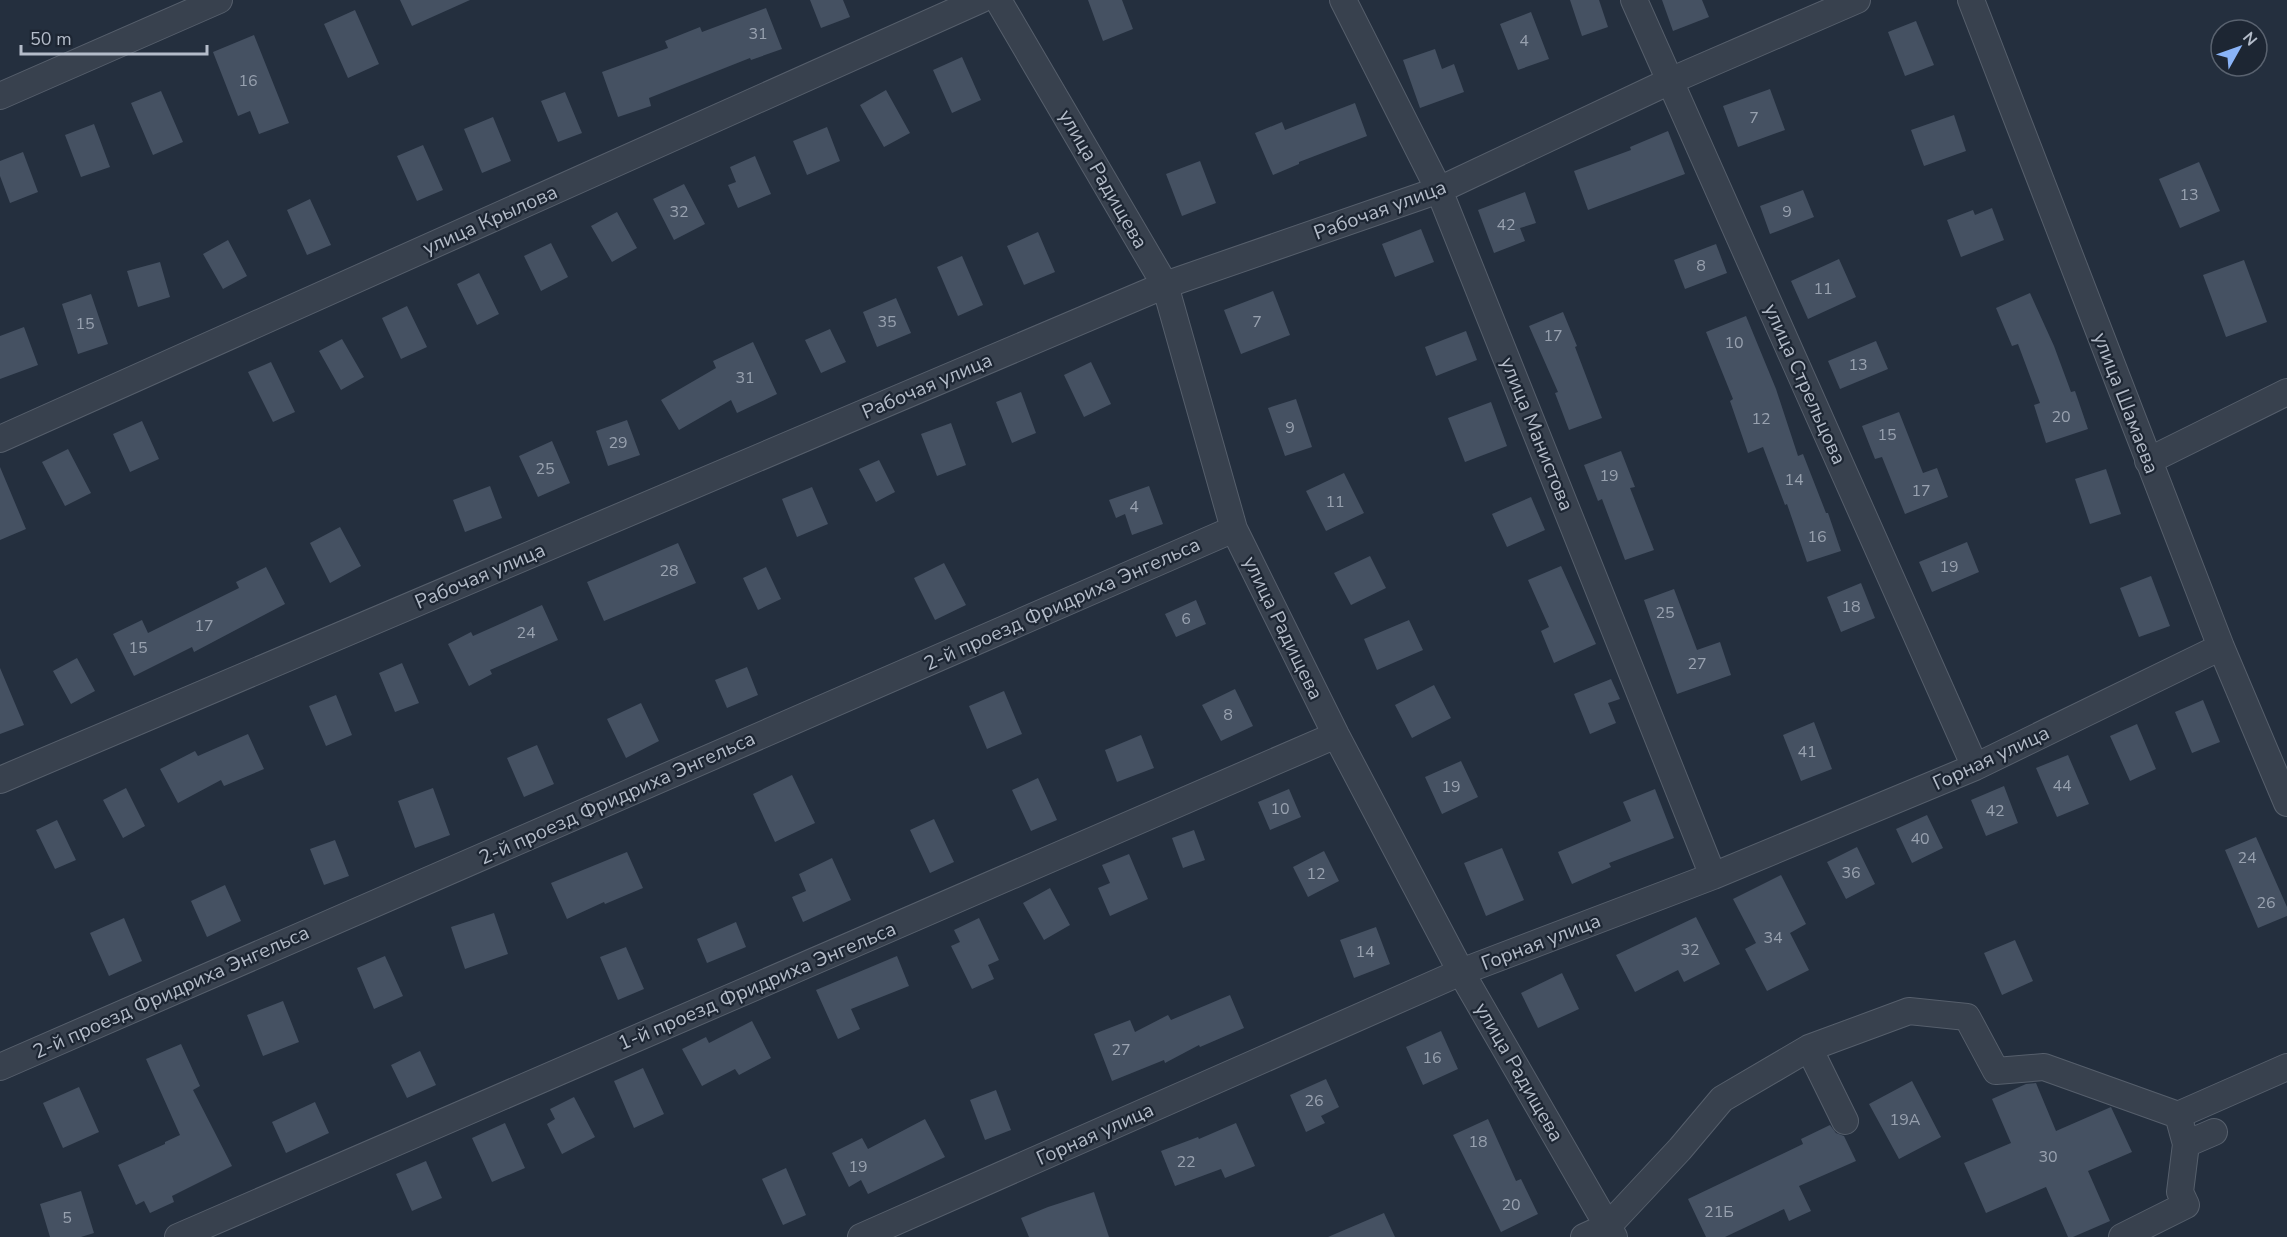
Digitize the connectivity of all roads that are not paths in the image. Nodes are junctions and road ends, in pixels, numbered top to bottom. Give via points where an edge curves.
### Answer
1 (219, 0) edge
2 (980, 0) edge
3 (998, 0) edge
4 (1343, 0) edge
5 (1634, 0) edge
6 (1857, 0) edge
7 (1971, 0) edge
8 (1670, 81) junction
9 (0, 96) edge
10 (1439, 190) junction
11 (1165, 285) junction
12 (2287, 392) edge
13 (0, 439) edge
14 (2148, 461) junction
15 (1234, 530) junction
16 (2221, 647) junction
17 (1336, 735) junction
18 (1975, 767) junction
19 (0, 780) edge
20 (2287, 803) edge
21 (1713, 876) junction
22 (1461, 972) junction
23 (1809, 1048) junction
24 (0, 1067) edge
25 (2287, 1067) edge
26 (2178, 1115) junction
27 (1845, 1121) dead end
28 (2214, 1132) dead end
29 (2186, 1144) junction
30 (1611, 1232) edge
31 (178, 1237) edge
32 (861, 1237) edge
33 (1584, 1237) edge
34 (2122, 1237) edge

1 - 9 street
2 - 13 street, улица Крылова
3 - 11 street, улица Радищева
4 - 10 street, улица Манистова
5 - 8 street, улица Стрельцова
6 - 8 street, Рабочая улица
7 - 14 street, улица Шамаева
8 - 10 street, Рабочая улица
8 - 18 street, улица Стрельцова
10 - 11 street, Рабочая улица
10 - 21 street, улица Манистова
11 - 15 street, улица Радищева
11 - 19 street, Рабочая улица
12 - 14 street
14 - 16 street, улица Шамаева
15 - 17 street, улица Радищева
15 - 24 street, 2-й проезд Фридриха Энгельса
16 - 18 street, Горная улица
16 - 20 street, улица Шамаева
17 - 22 street, улица Радищева
17 - 31 street, 1-й проезд Фридриха Энгельса
18 - 21 street, Горная улица
21 - 22 street, Горная улица
22 - 30 street, улица Радищева
22 - 32 street, Горная улица
23 - 26 street via 1909,1011 1967,1017 1996,1071 2044,1067
23 - 27 street
23 - 30 street via 1722,1099
25 - 26 street
26 - 29 street
28 - 29 street
29 - 34 street via 2180,1192 2186,1205
30 - 33 street

